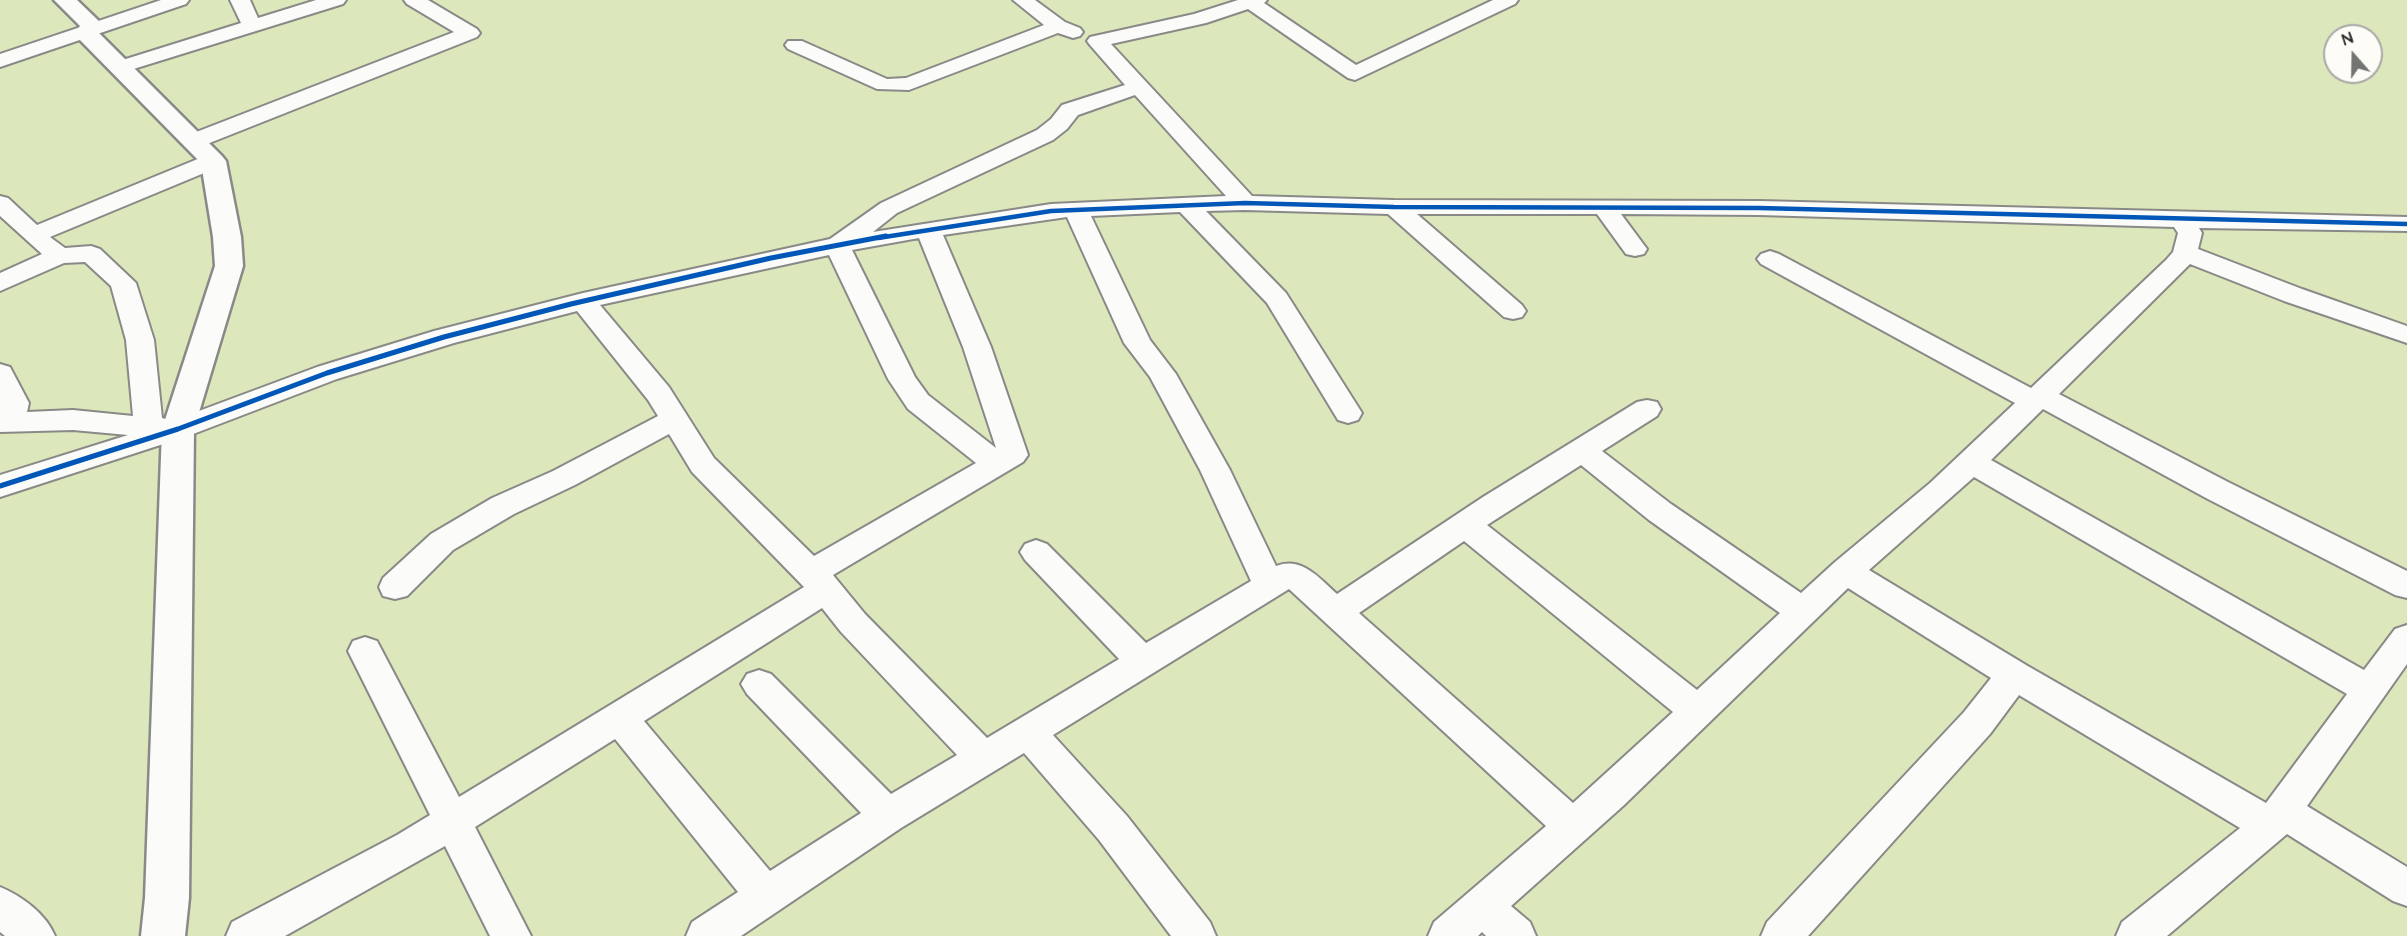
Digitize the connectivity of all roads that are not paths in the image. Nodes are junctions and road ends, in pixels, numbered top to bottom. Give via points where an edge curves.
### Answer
1 (65, 0) edge
2 (179, 0) edge
3 (240, 0) edge
4 (336, 0) edge
5 (414, 0) edge
6 (1023, 0) edge
7 (1207, 0) edge
8 (1508, 0) edge
9 (1254, 2) edge
10 (1227, 10) junction
11 (252, 26) junction
12 (1058, 26) junction
13 (86, 33) junction
14 (1097, 41) junction
15 (795, 45) dead end
16 (0, 61) edge
17 (120, 67) junction
18 (1139, 87) junction
19 (203, 151) junction
20 (0, 203) edge
21 (1245, 203) junction
22 (1186, 204) junction
23 (1394, 207) junction
24 (1604, 207) junction
25 (1076, 210) junction
26 (2181, 220) junction
27 (2407, 224) edge
28 (928, 229) junction
29 (33, 235) junction
30 (837, 246) junction
31 (1635, 249) dead end
32 (2185, 253) junction
33 (59, 256) junction
34 (1770, 259) dead end
35 (0, 283) edge
36 (583, 301) junction
37 (1513, 311) dead end
38 (2407, 335) edge
39 (0, 372) edge
40 (2036, 398) junction
41 (1647, 409) dead end
42 (1348, 413) dead end
43 (675, 419) junction
44 (5, 422) edge
45 (163, 428) junction
46 (1582, 450) junction
47 (1971, 462) junction
48 (997, 464) junction
49 (0, 486) edge
50 (1465, 525) junction
51 (1036, 552) dead end
52 (1846, 571) junction
53 (819, 581) junction
54 (1269, 586) junction
55 (2407, 586) edge
56 (395, 587) dead end
57 (1335, 612) junction
58 (1803, 612) junction
59 (2407, 638) edge
60 (365, 651) dead end
61 (1143, 662) junction
62 (2014, 675) junction
63 (759, 684) dead end
64 (2370, 690) junction
65 (1698, 711) junction
66 (619, 717) junction
67 (1027, 732) junction
68 (983, 758) junction
69 (888, 816) junction
70 (2277, 819) junction
71 (452, 821) junction
72 (1573, 827) junction
73 (2407, 888) edge
74 (766, 896) junction
75 (0, 906) edge
76 (1482, 906) junction
77 (35, 936) edge
78 (163, 936) edge
79 (246, 936) edge
80 (511, 936) edge
81 (706, 936) edge
82 (1196, 936) edge
83 (1448, 936) edge
84 (1516, 936) edge
85 (1781, 936) edge
86 (2136, 936) edge

1 - 13 street via 92,24
2 - 13 street
3 - 11 street
4 - 11 street
5 - 19 street via 470,33
6 - 12 street
7 - 10 street
8 - 9 street via 1355,74
9 - 10 street
10 - 14 street
11 - 17 street
12 - 14 street
12 - 15 street via 909,84 884,85
13 - 16 street
13 - 17 street
14 - 18 street
17 - 19 street
18 - 21 street
18 - 30 street via 1070,110 1045,135 889,208
19 - 29 street
19 - 45 street via 224,209 229,266
20 - 29 street
21 - 22 street
21 - 23 street
22 - 25 street
22 - 42 street via 1277,299
23 - 24 street
23 - 37 street
24 - 26 street
24 - 31 street
25 - 28 street
25 - 54 street via 1138,343 1162,374 1215,470
26 - 27 street
26 - 32 street via 2190,233
28 - 30 street
28 - 48 street via 977,347 1013,455
29 - 33 street
30 - 36 street
30 - 48 street via 902,379 918,402
32 - 38 street
32 - 40 street
33 - 35 street
33 - 45 street via 91,254 123,283
34 - 40 street
36 - 43 street
36 - 45 street via 444,337
39 - 44 street via 15,403
40 - 47 street
40 - 55 street
41 - 46 street
43 - 53 street via 703,465
43 - 56 street via 503,506 442,542
44 - 45 street via 73,420
45 - 49 street
45 - 78 street
46 - 50 street
46 - 58 street via 1659,512
47 - 52 street
47 - 64 street
48 - 53 street
50 - 57 street
50 - 65 street
51 - 61 street
52 - 58 street
52 - 62 street
53 - 66 street
53 - 68 street via 853,623
54 - 57 street via 1289,574
54 - 61 street
57 - 72 street
58 - 65 street
59 - 64 street
60 - 71 street
61 - 67 street
62 - 70 street
62 - 85 street via 1977,723
63 - 69 street
64 - 70 street
65 - 72 street
66 - 71 street
66 - 74 street
67 - 68 street
67 - 82 street via 1113,828
68 - 69 street
69 - 74 street
70 - 73 street
70 - 86 street
71 - 79 street
71 - 80 street
72 - 76 street
74 - 81 street
75 - 77 street
76 - 83 street
76 - 84 street

